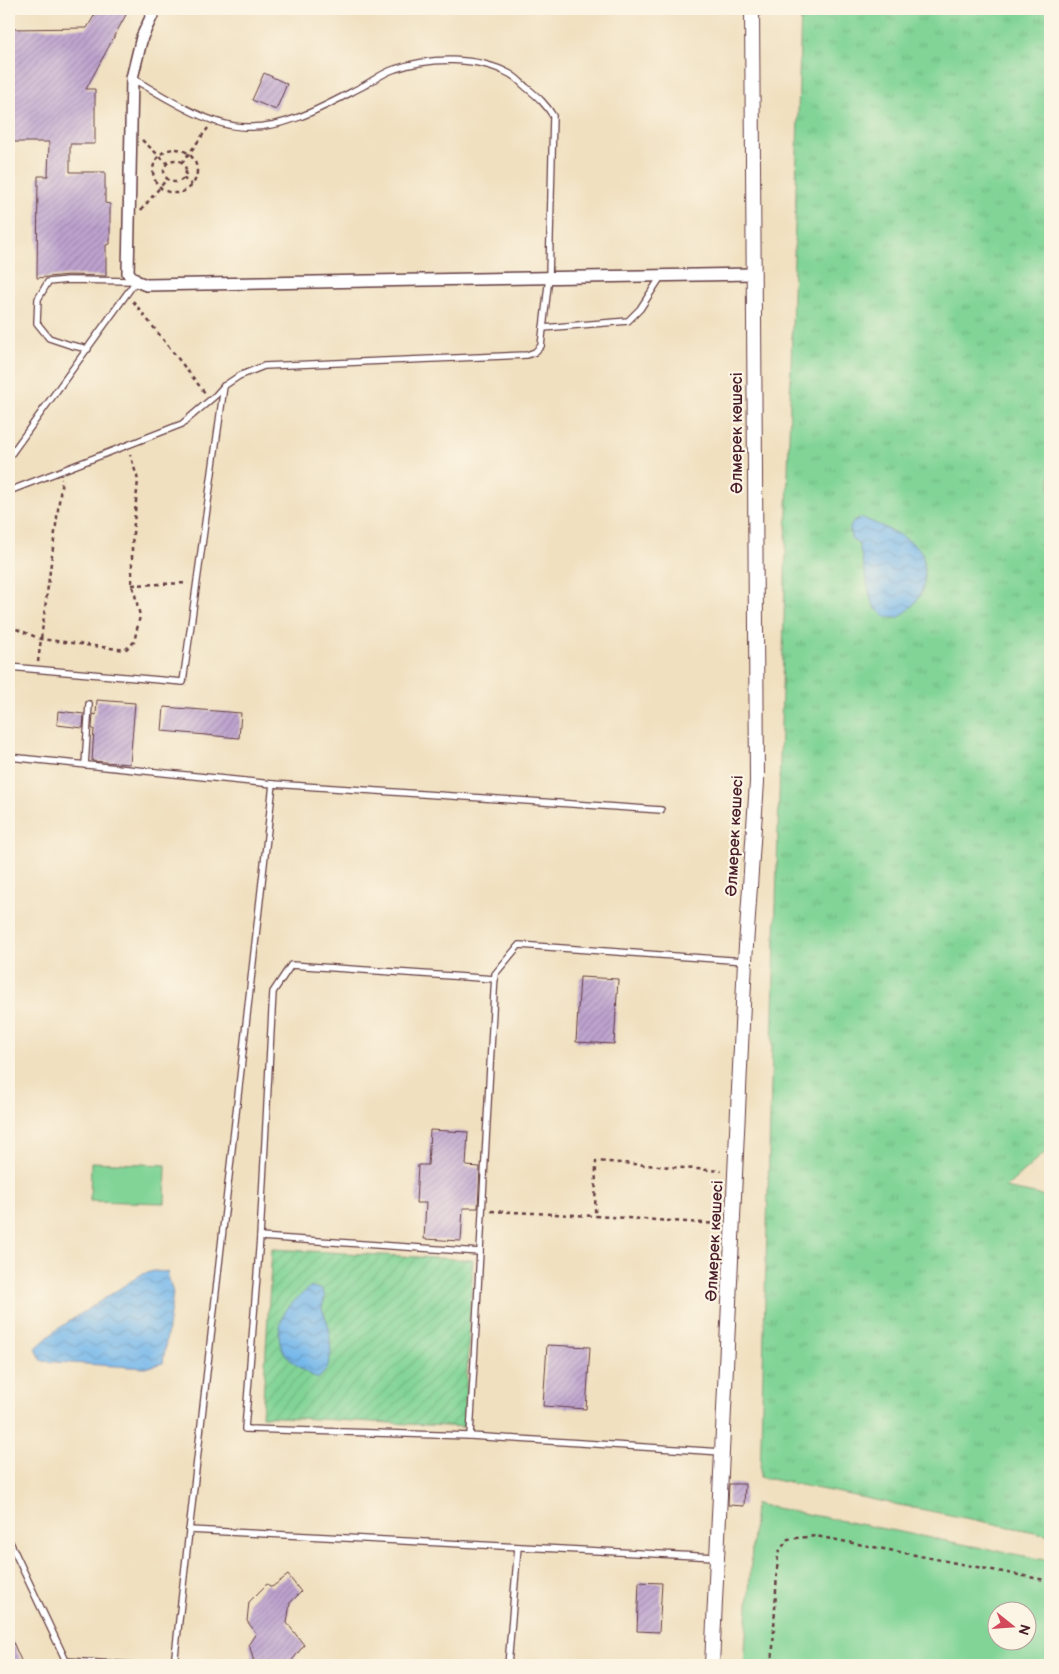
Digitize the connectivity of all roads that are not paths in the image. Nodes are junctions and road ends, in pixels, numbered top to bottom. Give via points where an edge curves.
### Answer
1 (155, 9) edge
2 (752, 9) edge
3 (132, 78) junction
4 (752, 274) junction
5 (662, 275) junction
6 (549, 278) junction
7 (136, 281) junction
8 (543, 328) junction
9 (88, 349) junction
10 (224, 386) junction
11 (9, 457) edge
12 (9, 491) edge
13 (9, 667) edge
14 (89, 704) dead end
15 (9, 757) edge
16 (85, 765) junction
17 (273, 784) junction
18 (661, 810) dead end
19 (745, 962) junction
20 (495, 979) junction
21 (260, 1237) junction
22 (480, 1252) junction
23 (470, 1436) junction
24 (722, 1452) junction
25 (189, 1530) junction
26 (9, 1540) edge
27 (518, 1547) junction
28 (717, 1558) junction
29 (133, 1665) edge
30 (174, 1665) edge
31 (508, 1665) edge
32 (712, 1665) edge

1 - 3 street via 142,37
2 - 4 street, Әлмерек көшесі
3 - 6 lane via 213,120 245,128 286,122 395,69 429,62 455,60 511,74 546,104 553,116
3 - 7 street via 128,273
4 - 5 street
4 - 19 street, Әлмерек көшесі via 757,782
5 - 6 street
5 - 8 lane via 640,309 628,321
6 - 7 street via 146,285
6 - 8 lane
7 - 9 lane
7 - 9 lane via 48,282 38,300 37,323 49,338
8 - 10 lane via 541,346 526,355 264,366
9 - 11 lane
10 - 12 lane via 182,424
10 - 13 lane via 183,682
14 - 16 lane
15 - 16 lane
16 - 17 lane
17 - 18 lane
17 - 25 lane
19 - 20 lane via 519,944 495,974
19 - 24 street, Әлмерек көшесі
20 - 21 lane via 291,965 273,992
20 - 22 lane
21 - 22 lane
21 - 23 lane via 245,1429
22 - 23 lane
23 - 24 lane
24 - 28 street, Әлмерек көшесі
25 - 27 lane
25 - 30 lane
26 - 29 lane via 66,1661
27 - 28 lane
27 - 31 lane
28 - 32 street, Әлмерек көшесі

